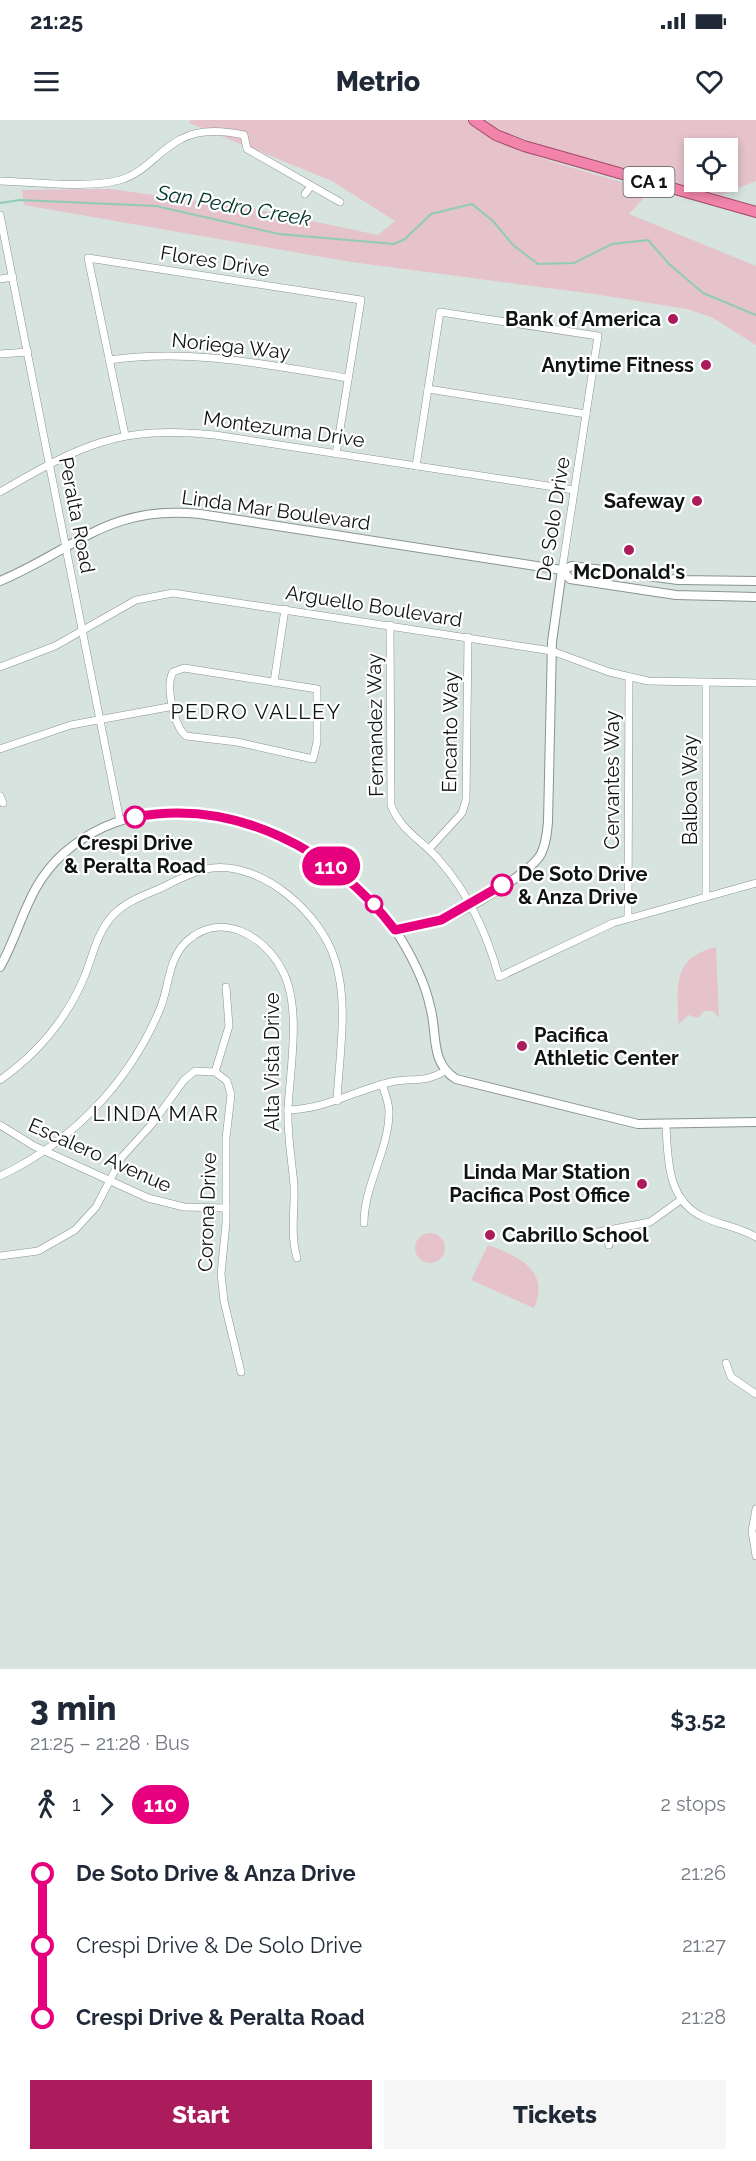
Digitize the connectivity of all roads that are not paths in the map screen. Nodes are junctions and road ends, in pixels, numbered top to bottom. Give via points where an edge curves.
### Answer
1 (474, 120) edge
2 (0, 181) edge
3 (310, 186) junction
4 (305, 194) dead end
5 (340, 202) dead end
6 (756, 212) edge
7 (0, 215) edge
8 (13, 277) junction
9 (0, 279) edge
10 (28, 352) junction
11 (0, 354) edge
12 (109, 360) junction
13 (348, 378) junction
14 (428, 389) junction
15 (586, 414) junction
16 (124, 435) junction
17 (336, 454) junction
18 (51, 462) junction
19 (416, 466) junction
20 (574, 490) junction
21 (0, 492) edge
22 (67, 546) junction
23 (562, 570) junction
24 (0, 581) edge
25 (756, 581) edge
26 (756, 597) edge
27 (285, 609) junction
28 (390, 625) junction
29 (82, 632) junction
30 (468, 637) junction
31 (552, 651) junction
32 (0, 667) edge
33 (629, 677) junction
34 (274, 682) junction
35 (706, 683) junction
36 (756, 683) edge
37 (174, 706) junction
38 (100, 721) junction
39 (0, 749) edge
40 (120, 820) junction
41 (429, 849) junction
42 (756, 883) edge
43 (706, 897) junction
44 (470, 904) junction
45 (628, 918) junction
46 (395, 930) junction
47 (0, 967) edge
48 (226, 987) dead end
49 (445, 1071) junction
50 (215, 1072) junction
51 (0, 1080) edge
52 (382, 1084) junction
53 (337, 1101) junction
54 (288, 1110) junction
55 (756, 1122) edge
56 (0, 1125) edge
57 (666, 1126) junction
58 (45, 1151) junction
59 (0, 1176) edge
60 (109, 1180) junction
61 (682, 1199) junction
62 (226, 1208) junction
63 (364, 1223) dead end
64 (606, 1230) junction
65 (593, 1233) dead end
66 (756, 1237) edge
67 (609, 1245) dead end
68 (0, 1256) edge
69 (297, 1258) dead end
70 (726, 1363) dead end
71 (242, 1372) dead end
72 (756, 1394) edge
73 (756, 1509) edge
74 (756, 1556) edge

1 - 6 highway, CA 1 via 496,135 524,146
2 - 3 street via 118,180 144,168 182,138 219,131 246,137 247,148
3 - 4 street
3 - 5 street
7 - 8 street, Peralta Road
8 - 9 street
8 - 10 street, Peralta Road
10 - 11 street
10 - 18 street, Peralta Road
12 - 13 street, Noriega Way via 203,355
12 - 13 street, Flores Drive via 88,258 361,300
12 - 16 street, Flores Drive
13 - 17 street, Flores Drive
14 - 15 street
14 - 15 street, De Solo Drive via 440,312 598,336
14 - 19 street, De Solo Drive
15 - 20 street, De Solo Drive
16 - 17 street, Montezuma Drive via 191,432
16 - 18 street, Montezuma Drive
17 - 19 street, Montezuma Drive
18 - 21 street, Montezuma Drive
18 - 22 street, Peralta Road
19 - 20 street, Montezuma Drive
20 - 23 street, De Solo Drive
22 - 23 street, Linda Mar Boulevard via 99,527 126,518 185,512
22 - 24 street, Linda Mar Boulevard
22 - 29 street, Peralta Road
23 - 25 street, Linda Mar Boulevard via 572,566 678,580
23 - 26 street, Linda Mar Boulevard via 570,579 668,594
23 - 31 street, De Solo Drive
27 - 28 street, Arguello Boulevard
27 - 29 street, Arguello Boulevard via 200,595 160,593 136,600
27 - 34 street
28 - 30 street, Arguello Boulevard
28 - 41 street, Fernandez Way via 392,805 403,827
29 - 32 street, Arguello Boulevard
29 - 38 street, Peralta Road
30 - 31 street, Arguello Boulevard
30 - 41 street, Encanto Way via 466,800 462,813
31 - 33 street, Arguello Boulevard
31 - 44 street, De Solo Drive via 546,841 531,867
33 - 35 street, Arguello Boulevard
33 - 45 street, Cervantes Way
34 - 37 street via 179,669 170,677
34 - 37 street via 317,689 317,742 313,759 237,742 186,736 178,726
35 - 36 street, Arguello Boulevard
35 - 43 street, Balboa Way
37 - 38 street
38 - 39 street via 71,725
38 - 40 street, Peralta Road
40 - 46 street via 186,813 270,830 346,879
40 - 47 street via 74,845 44,874 29,897
41 - 44 street, Fernandez Way
42 - 43 street
43 - 45 street
44 - 45 street, Fernandez Way via 500,977
44 - 46 street, De Solo Drive via 441,920
46 - 49 street via 426,992 433,1016 436,1055
48 - 50 street via 229,1026
49 - 52 street via 428,1080
49 - 57 street via 463,1082 618,1121
50 - 60 street via 202,1070 189,1075 122,1157
50 - 62 street, Corona Drive via 227,1081 231,1095 226,1138
51 - 53 street via 41,1046 61,1021 84,978 98,938 114,914 137,898 191,874 223,868 255,876 292,899 315,921 331,948 341,991
52 - 53 street
52 - 63 street via 389,1119 365,1203
53 - 54 street
54 - 58 street, Alta Vista Drive via 292,1016 284,973 268,948 253,936 235,928 217,928 199,933 184,944 174,961 159,1011 135,1057 99,1103
54 - 69 street, Alta Vista Drive
55 - 57 street
56 - 58 street, Escalero Avenue
57 - 61 street via 670,1174
58 - 59 street, Alta Vista Drive
58 - 60 street, Escalero Avenue
60 - 62 street, Escalero Avenue via 172,1205
60 - 68 street via 90,1216 67,1236 38,1251
61 - 64 street via 650,1222
61 - 66 street via 703,1217
62 - 71 street, Corona Drive via 222,1287
64 - 65 street
64 - 67 street
70 - 72 street via 730,1377
73 - 74 street via 752,1531

